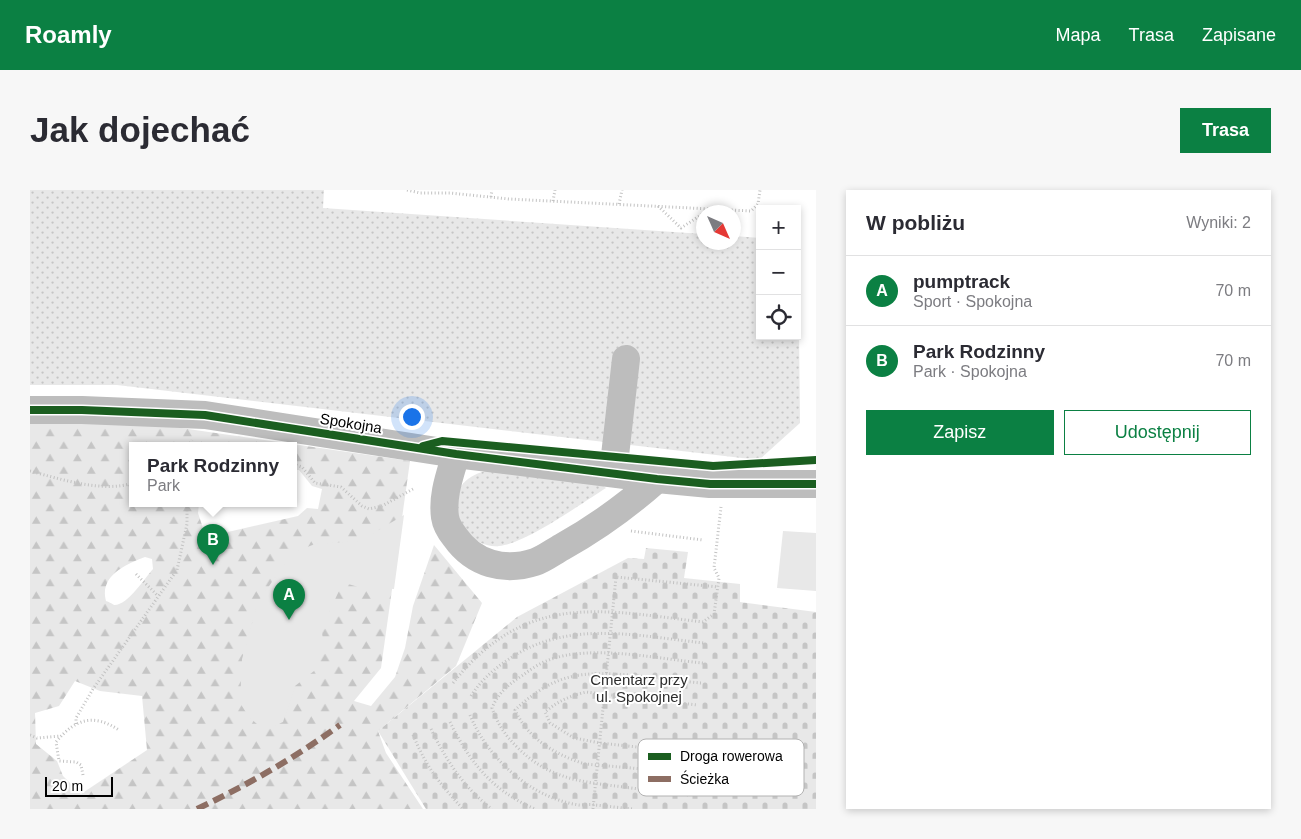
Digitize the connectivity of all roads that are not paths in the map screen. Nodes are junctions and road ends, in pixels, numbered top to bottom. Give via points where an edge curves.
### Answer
1 (626, 359) dead end
2 (30, 410) edge
3 (456, 454) junction
4 (613, 473) junction
5 (657, 479) junction
6 (816, 484) edge

1 - 4 street
2 - 3 street, Spokojna via 205,415
3 - 4 street, Spokojna
3 - 5 street via 444,496 445,519 463,548 476,559 512,567 536,562 588,532
4 - 5 street, Spokojna
5 - 6 street, Spokojna via 710,484

